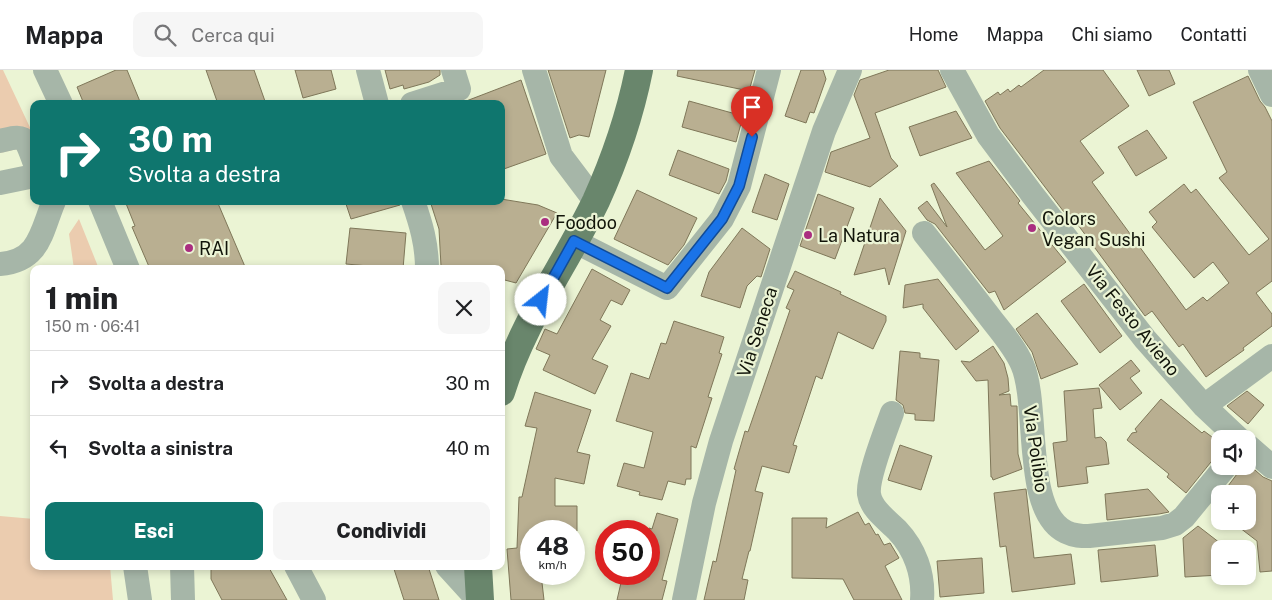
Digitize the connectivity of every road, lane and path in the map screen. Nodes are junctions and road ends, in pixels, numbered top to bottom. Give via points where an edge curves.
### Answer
1 (45, 70) edge
2 (368, 70) edge
3 (534, 70) edge
4 (639, 70) edge
5 (768, 70) edge
6 (850, 70) edge
7 (952, 70) edge
8 (1260, 70) edge
9 (456, 80) edge
10 (1272, 95) edge
11 (59, 100) edge
12 (376, 100) edge
13 (419, 100) edge
14 (0, 141) edge
15 (30, 149) edge
16 (30, 177) edge
17 (0, 183) edge
18 (600, 190) junction
19 (53, 205) edge
20 (102, 205) edge
21 (414, 205) edge
22 (924, 233) dead end
23 (574, 241) junction
24 (0, 264) edge
25 (126, 265) edge
26 (427, 265) edge
27 (1272, 356) edge
28 (505, 381) edge
29 (1204, 406) junction
30 (892, 413) dead end
31 (1229, 430) edge
32 (1256, 453) edge
33 (1272, 467) edge
34 (1219, 475) edge
35 (136, 570) edge
36 (182, 570) edge
37 (298, 570) edge
38 (451, 570) edge
39 (478, 570) edge
40 (140, 600) edge
41 (183, 600) edge
42 (314, 600) edge
43 (479, 600) edge
44 (684, 600) edge
45 (922, 600) edge

1 - 11 street
2 - 12 street
3 - 18 street via 561,156
4 - 18 main road via 628,114
5 - 23 street via 739,186 722,219 667,288
6 - 44 street, Via Seneca via 824,131 721,441 704,503
7 - 29 street, Via Festo Avieno via 994,144 1145,339
8 - 10 street
9 - 13 street
14 - 15 street via 22,138
16 - 17 street
18 - 23 main road
19 - 24 street via 40,240 32,252 16,261
20 - 25 street
21 - 26 street via 424,231
22 - 34 street, Via Polibio via 1021,362 1026,377 1034,460 1046,509 1050,518 1065,532 1089,536 1169,526 1184,517
23 - 28 main road via 529,322
27 - 29 street
29 - 31 street, Via Festo Avieno
30 - 45 street via 870,481 869,495 877,510 903,536 914,555 921,575
32 - 33 street
35 - 40 street
36 - 41 street
37 - 42 street
38 - 43 street
39 - 43 main road

